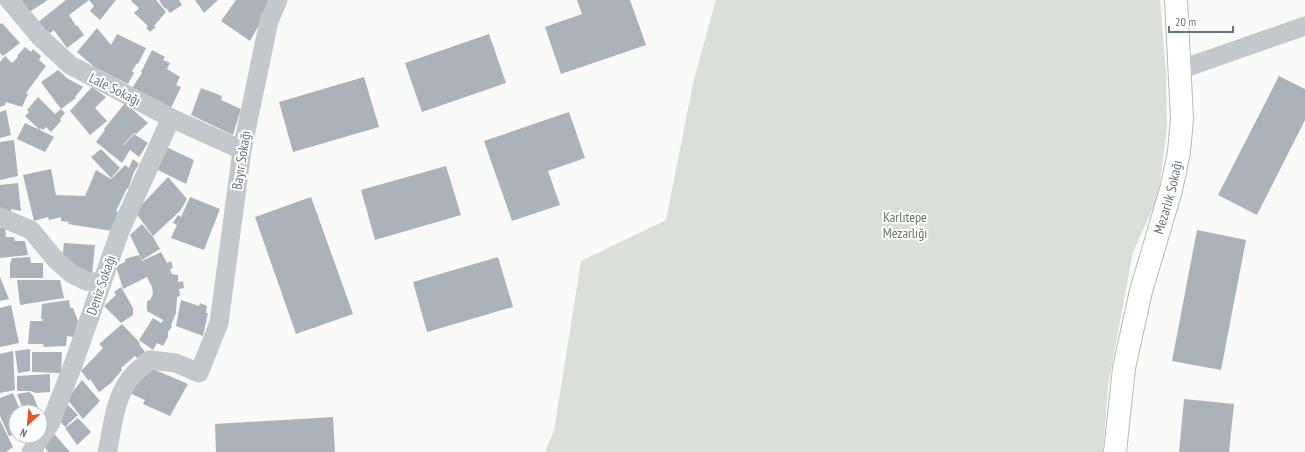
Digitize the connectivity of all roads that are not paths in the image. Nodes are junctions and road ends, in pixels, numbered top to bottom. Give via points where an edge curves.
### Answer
1 (9, 0) edge
2 (278, 0) edge
3 (1176, 0) edge
4 (1305, 26) edge
5 (1179, 70) junction
6 (171, 118) junction
7 (242, 150) junction
8 (0, 217) edge
9 (102, 284) junction
10 (31, 452) edge
11 (107, 452) edge
12 (1115, 452) edge

1 - 6 street, Lale Sokağı via 39,36 70,65
2 - 7 street, Bayır Sokağı via 269,21
3 - 5 street, Mezarlık Sokağı
4 - 5 street
5 - 12 street, Mezarlık Sokağı via 1182,119 1179,152 1171,190 1141,291 1124,368
6 - 7 street, Lale Sokağı
6 - 9 street, Deniz Sokağı via 120,231
7 - 11 street, Bayır Sokağı via 219,323 199,373 176,364 150,360 134,374 121,391
8 - 9 street via 31,230 56,260 72,274 86,281
9 - 10 street, Deniz Sokağı via 50,424

